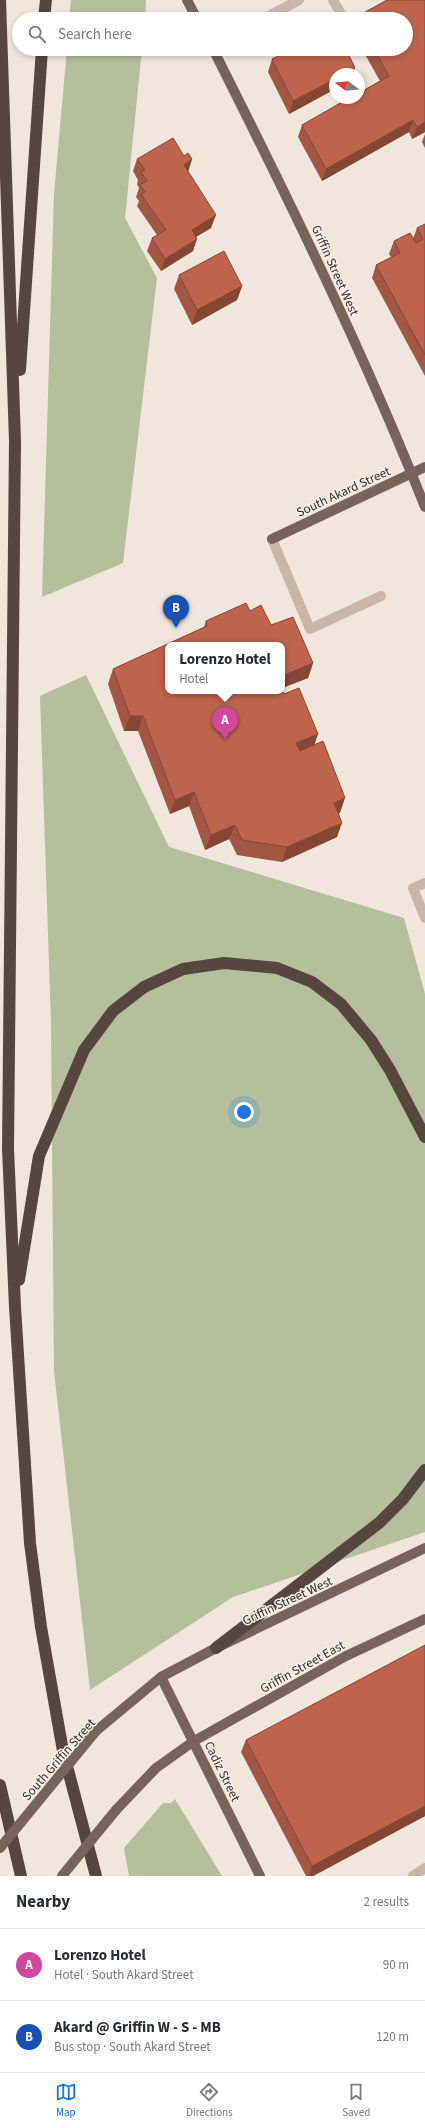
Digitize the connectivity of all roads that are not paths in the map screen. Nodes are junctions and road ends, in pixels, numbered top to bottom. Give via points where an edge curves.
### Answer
1 (0, 0) edge
2 (46, 0) edge
3 (187, 0) edge
4 (299, 0) edge
5 (334, 0) edge
6 (45, 12) edge
7 (193, 12) edge
8 (276, 12) edge
9 (340, 12) edge
10 (42, 56) edge
11 (217, 56) edge
12 (15, 441) junction
13 (425, 467) edge
14 (412, 473) junction
15 (425, 507) edge
16 (272, 539) joint
17 (381, 596) dead end
18 (425, 883) edge
19 (425, 918) edge
20 (425, 1137) edge
21 (15, 1307) junction
22 (425, 1470) edge
23 (425, 1548) edge
24 (425, 1619) edge
25 (216, 1648) junction
26 (160, 1678) junction
27 (194, 1741) junction
28 (0, 1785) edge
29 (0, 1848) edge
30 (425, 1868) edge
31 (21, 1876) edge
32 (62, 1876) edge
33 (96, 1876) edge
34 (260, 1876) edge
35 (413, 1876) edge

1 - 12 highway
2 - 6 highway
3 - 7 main road
4 - 8 street
5 - 9 street
10 - 12 highway
11 - 14 main road, Griffin Street West via 301,224
12 - 21 highway via 8,1149
13 - 14 main road, South Akard Street
14 - 15 main road, Griffin Street West
14 - 16 main road, South Akard Street
16 - 17 street via 310,629
18 - 19 street via 413,888
20 - 21 highway via 390,1070 371,1040 341,1004 312,982 278,968 224,963 183,969 144,987 113,1011 84,1050 39,1156
21 - 33 highway via 30,1543 41,1627 63,1751
22 - 25 highway via 403,1499 379,1523
23 - 25 main road, Griffin Street West
24 - 27 main road, Griffin Street East via 346,1656
25 - 26 main road, Griffin Street West
26 - 27 main road, Cadiz Street
26 - 29 main road, South Griffin Street, bridge via 96,1731
27 - 32 main road, bridge via 156,1768 116,1810
27 - 34 main road, Cadiz Street
28 - 31 highway
30 - 35 street

